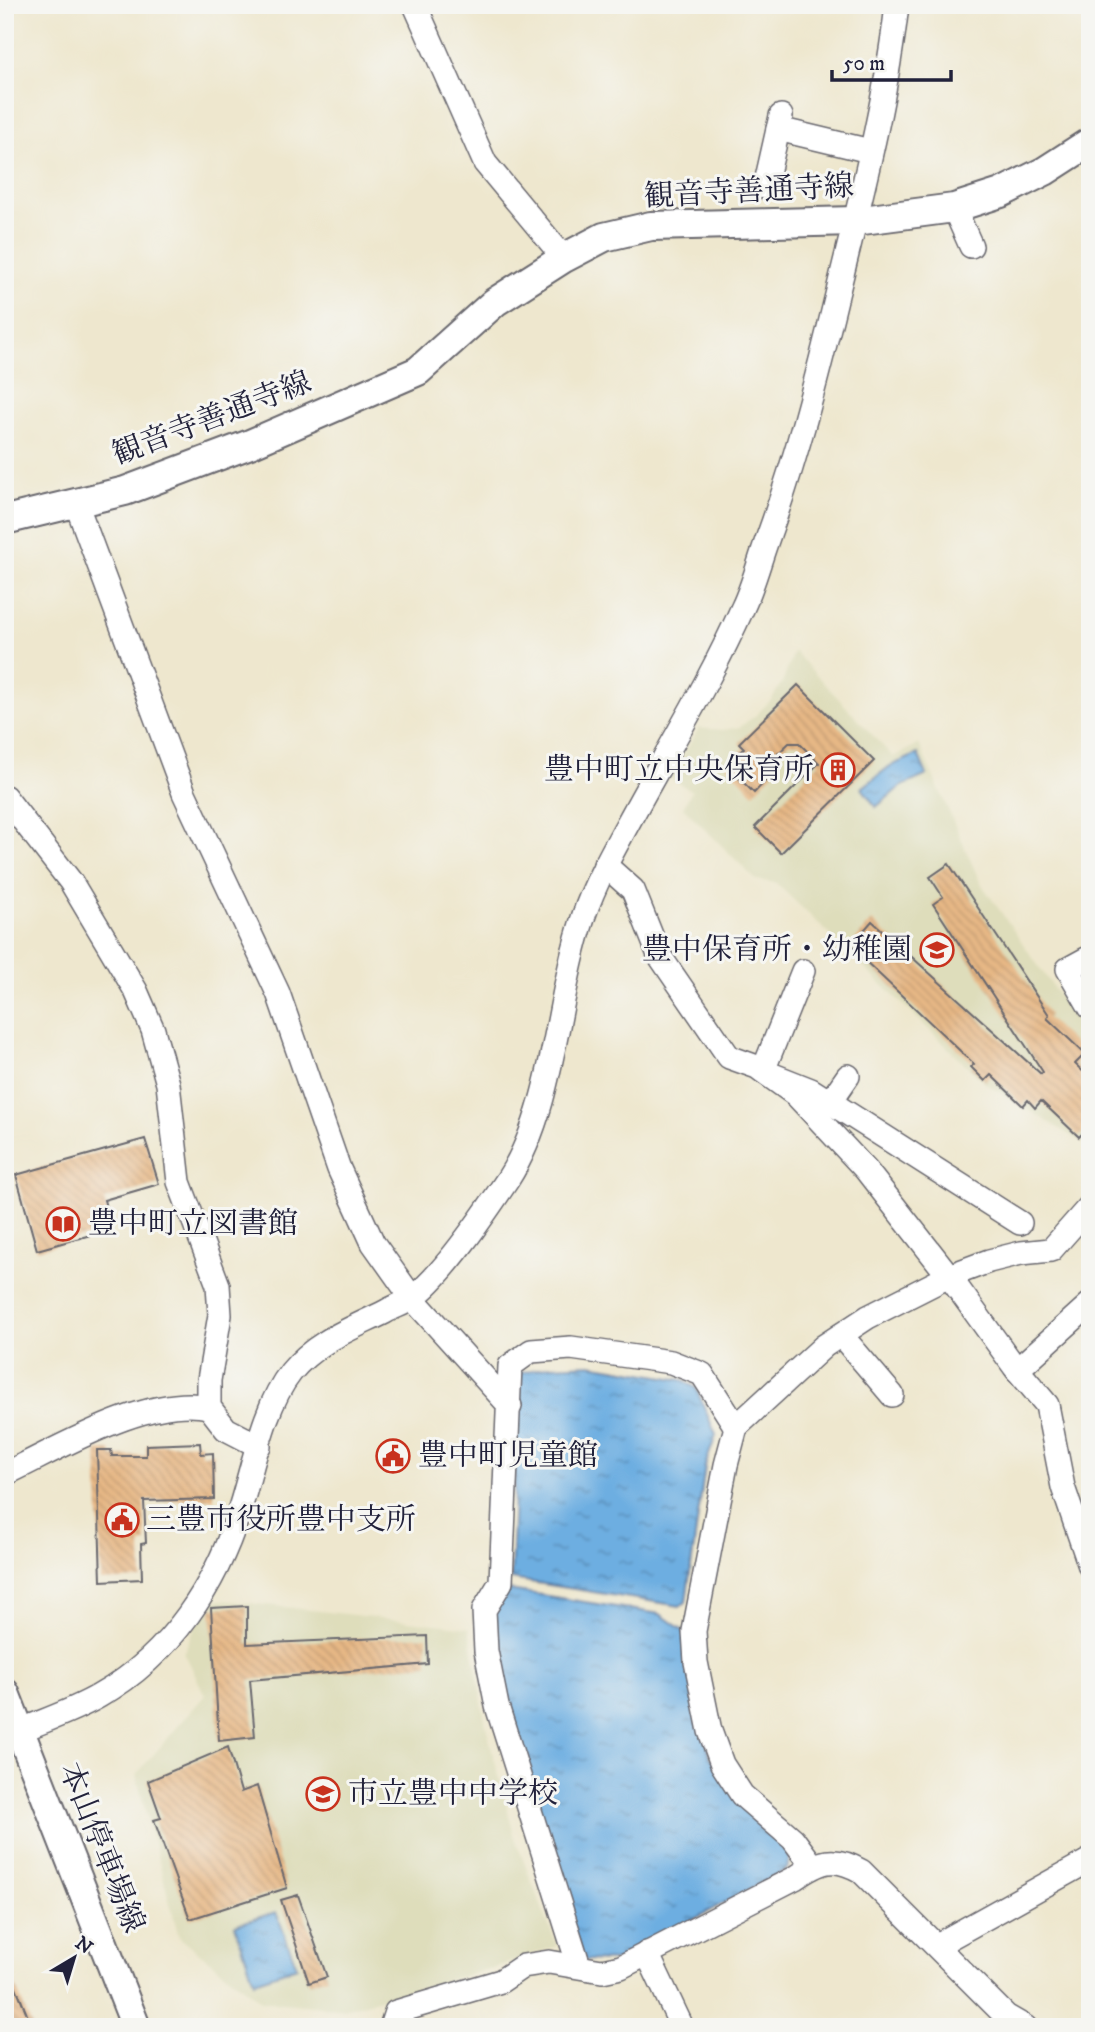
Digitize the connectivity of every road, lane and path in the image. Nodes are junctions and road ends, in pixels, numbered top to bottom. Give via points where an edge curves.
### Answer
1 (415, 5) edge
2 (897, 5) edge
3 (1090, 142) edge
4 (870, 151) junction
5 (765, 187) dead end
6 (855, 220) junction
7 (564, 258) junction
8 (76, 503) junction
9 (5, 520) edge
10 (5, 797) edge
11 (605, 865) junction
12 (1090, 957) edge
13 (803, 971) dead end
14 (1090, 1007) edge
15 (763, 1071) junction
16 (848, 1076) dead end
17 (830, 1102) junction
18 (1090, 1206) edge
19 (1020, 1223) dead end
20 (949, 1276) junction
21 (412, 1298) junction
22 (1090, 1304) edge
23 (841, 1335) junction
24 (1017, 1370) junction
25 (892, 1395) dead end
26 (510, 1406) junction
27 (209, 1408) junction
28 (736, 1427) junction
29 (259, 1446) junction
30 (5, 1474) edge
31 (1090, 1566) edge
32 (5, 1693) edge
33 (12, 1734) edge
34 (1090, 1860) edge
35 (813, 1866) junction
36 (937, 1945) junction
37 (647, 1953) junction
38 (579, 1966) junction
39 (136, 2027) edge
40 (390, 2027) edge
41 (682, 2027) edge
42 (1025, 2027) edge

1 - 7 street via 485,163
2 - 4 street
3 - 6 main road, 観音寺善通寺線 via 1001,193 963,228
4 - 5 street via 779,122
4 - 6 street
6 - 7 main road, 観音寺善通寺線 via 651,226 604,237
6 - 11 street via 803,432 745,603
7 - 8 main road, 観音寺善通寺線 via 495,302 418,371 250,444 125,491
8 - 9 main road, 観音寺善通寺線
8 - 21 street via 184,793 278,993 339,1169 373,1242
10 - 27 street via 71,882 136,991 153,1030 168,1084 179,1182 218,1285 220,1315
11 - 15 street via 633,890 659,955 729,1057
11 - 21 street via 571,960 527,1142 510,1176 451,1258
12 - 14 street via 1068,969
13 - 15 street
15 - 17 street
15 - 20 street via 796,1095 866,1170
16 - 17 street
17 - 19 street
18 - 20 street via 1051,1250 989,1261
20 - 23 street
20 - 24 street
21 - 26 street
21 - 29 street via 328,1340 307,1356 274,1399
22 - 24 street
23 - 25 street
23 - 28 street
24 - 31 street via 1046,1405 1066,1499
26 - 28 street via 510,1366 531,1351 571,1348 671,1362 702,1374
26 - 38 street via 501,1582 484,1610 485,1651 497,1706
27 - 29 street via 226,1429
27 - 30 street via 191,1404 165,1407 117,1420
28 - 35 street via 694,1631 696,1662 722,1764 742,1795 793,1839
29 - 33 street via 214,1577 161,1650 133,1675 94,1699
32 - 33 main road, 本山停車場線
33 - 39 main road, 本山停車場線
34 - 36 street
35 - 36 street via 845,1862 861,1871
35 - 37 street
36 - 42 street via 1006,2016
37 - 38 street via 602,1971
37 - 41 street
38 - 40 street via 549,1962 523,1966 501,1981 396,2012

